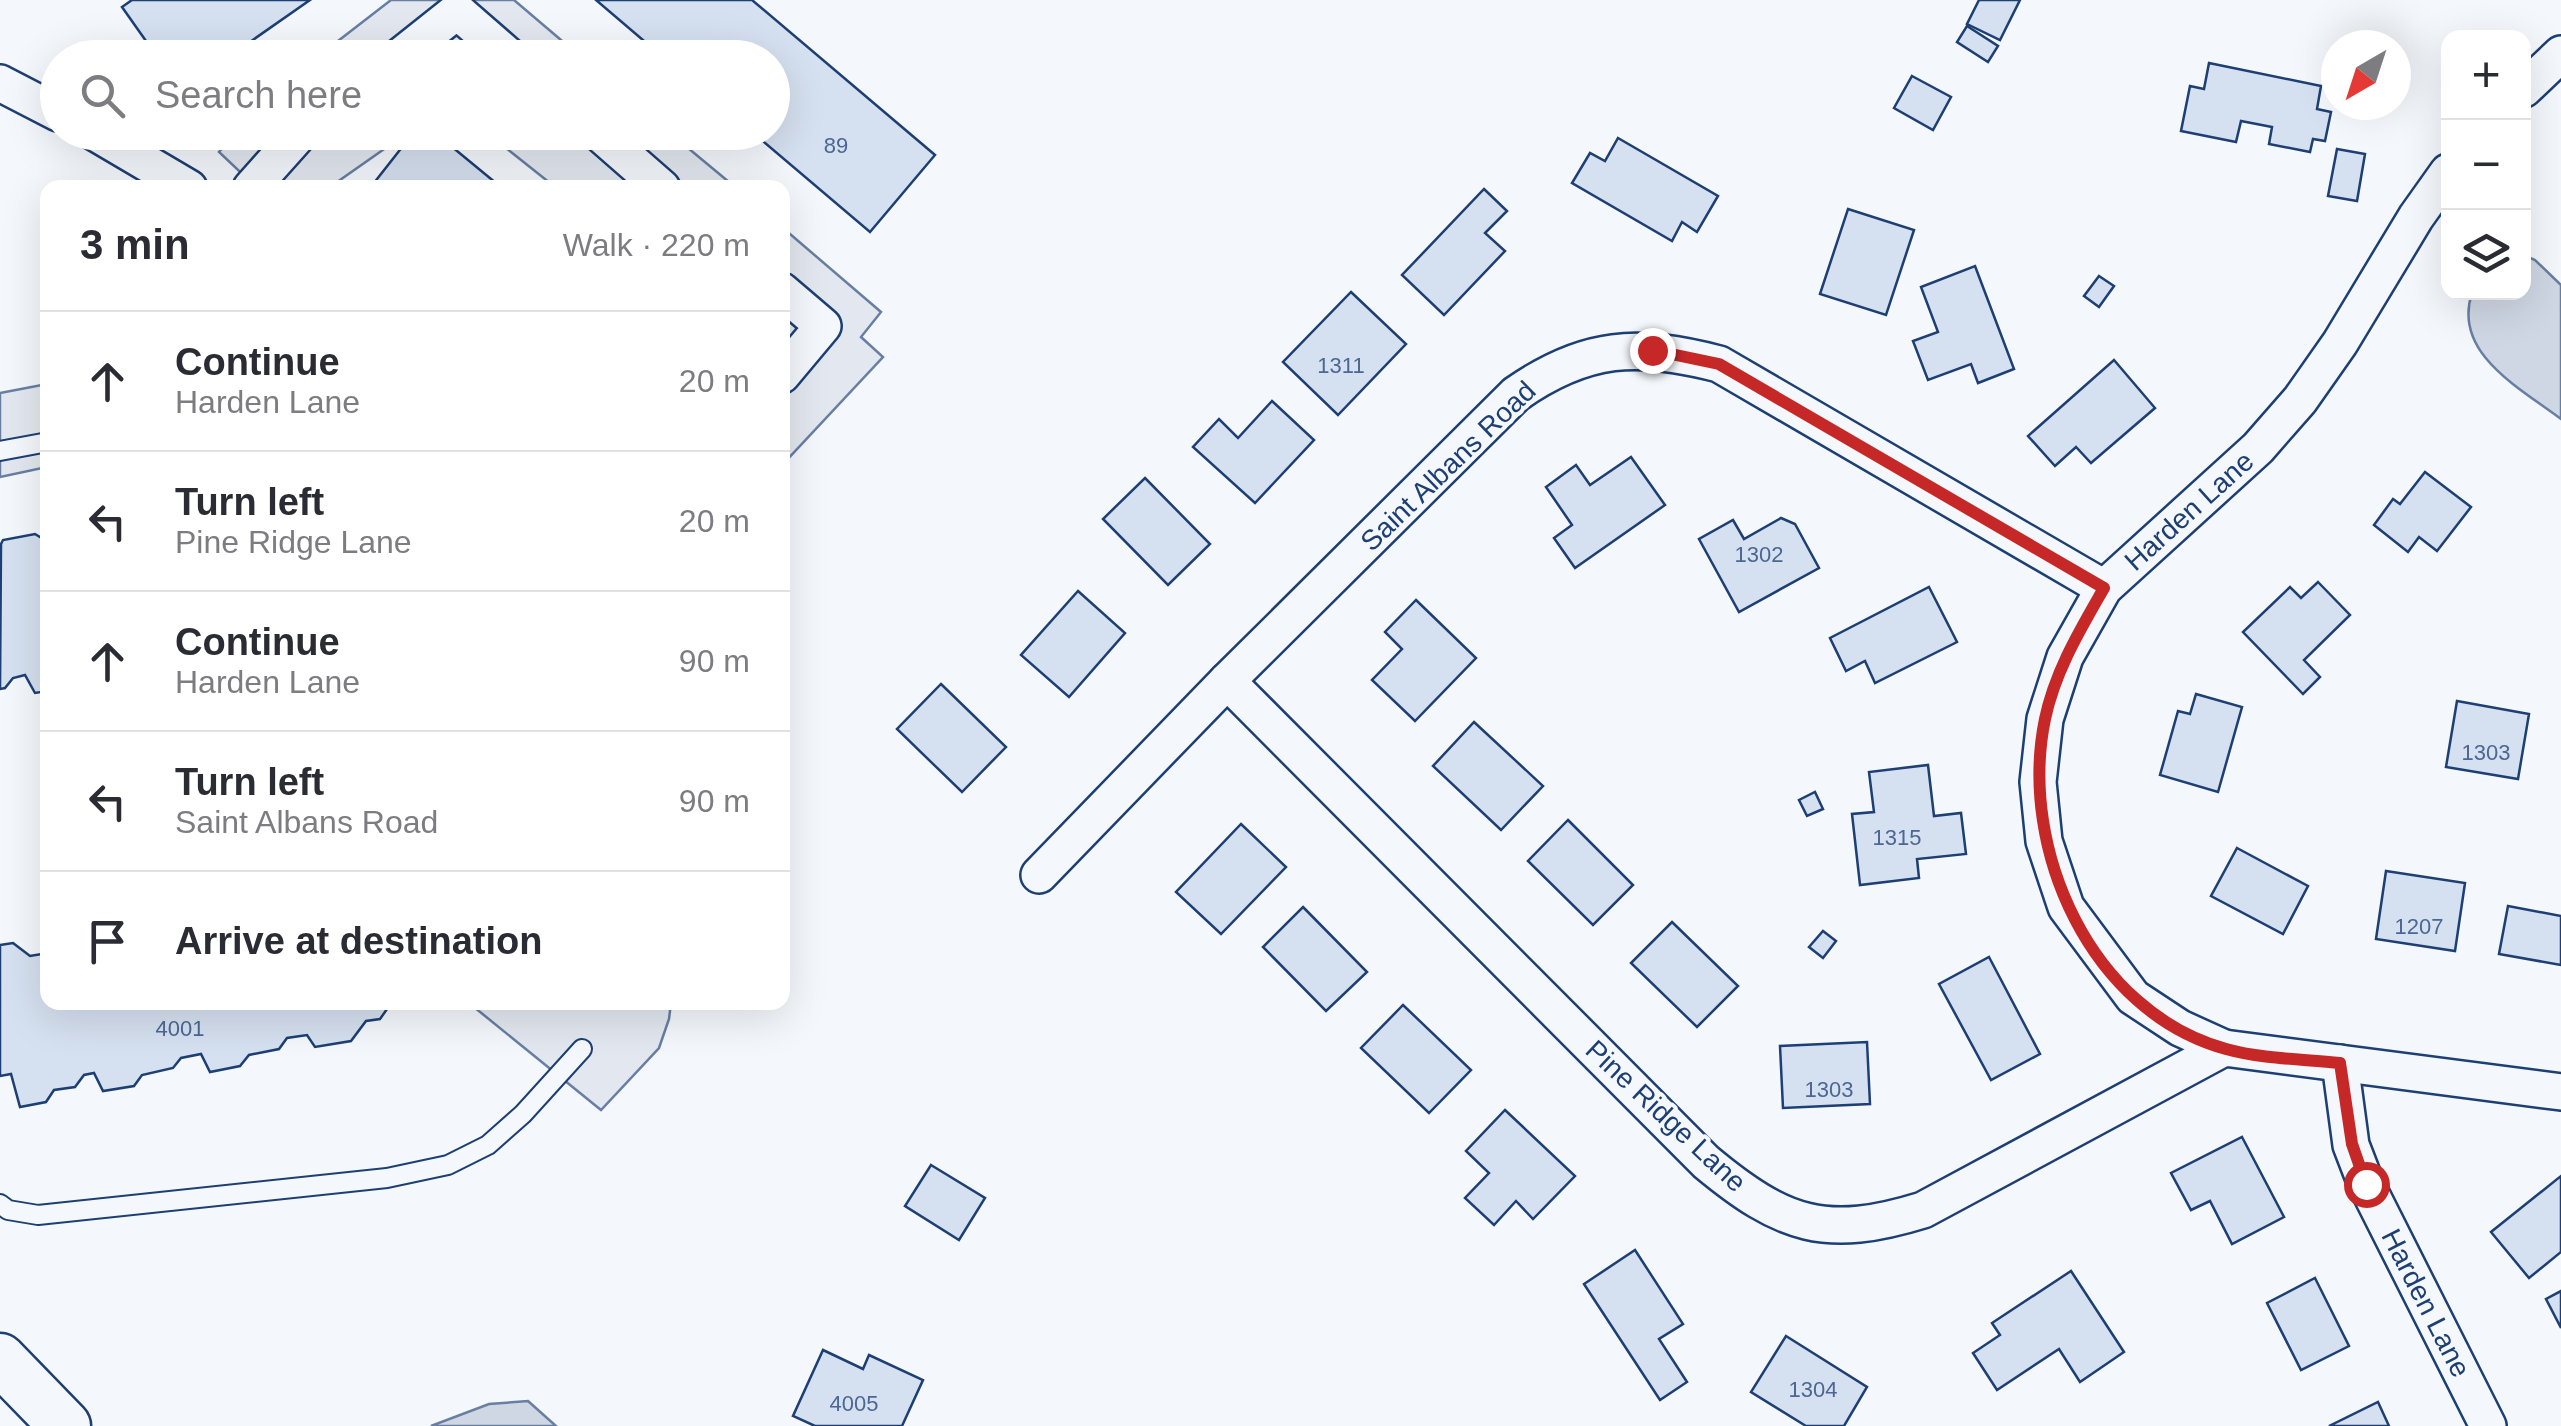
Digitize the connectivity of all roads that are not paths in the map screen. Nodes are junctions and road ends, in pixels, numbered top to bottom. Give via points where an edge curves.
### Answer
1 (421, 40) edge
2 (490, 40) edge
3 (2561, 54) edge
4 (0, 83) edge
5 (2531, 83) edge
6 (40, 104) edge
7 (125, 150) edge
8 (285, 150) edge
9 (619, 150) edge
10 (175, 180) edge
11 (258, 180) edge
12 (653, 180) edge
13 (2441, 182) edge
14 (790, 298) edge
15 (790, 365) edge
16 (40, 444) edge
17 (0, 452) edge
18 (2104, 588) junction
19 (1227, 681) junction
20 (1039, 875) dead end
21 (2224, 1048) junction
22 (582, 1049) dead end
23 (2340, 1063) junction
24 (2561, 1092) edge
25 (0, 1204) edge
26 (0, 1359) edge
27 (66, 1426) edge
28 (2488, 1426) edge

1 - 2 street via 457,12
3 - 5 street
4 - 6 street
7 - 10 street
8 - 11 street
9 - 12 street
13 - 18 street, Harden Lane via 2300,400 2258,448
14 - 15 street via 823,326
16 - 17 lane
18 - 19 street, Saint Albans Road via 1719,364 1652,350 1618,352 1550,370 1516,394
18 - 21 street, Harden Lane via 2066,656 2045,719 2038,782 2044,840 2066,906 2132,998
19 - 20 street, Saint Albans Road
19 - 21 street, Pine Ridge Lane via 1706,1162 1788,1216 1841,1226 1878,1224 1923,1210
21 - 23 street
22 - 25 lane via 488,1145 448,1165 388,1178 38,1215
23 - 24 street
23 - 28 street, Harden Lane via 2352,1144 2366,1184
26 - 27 main road

